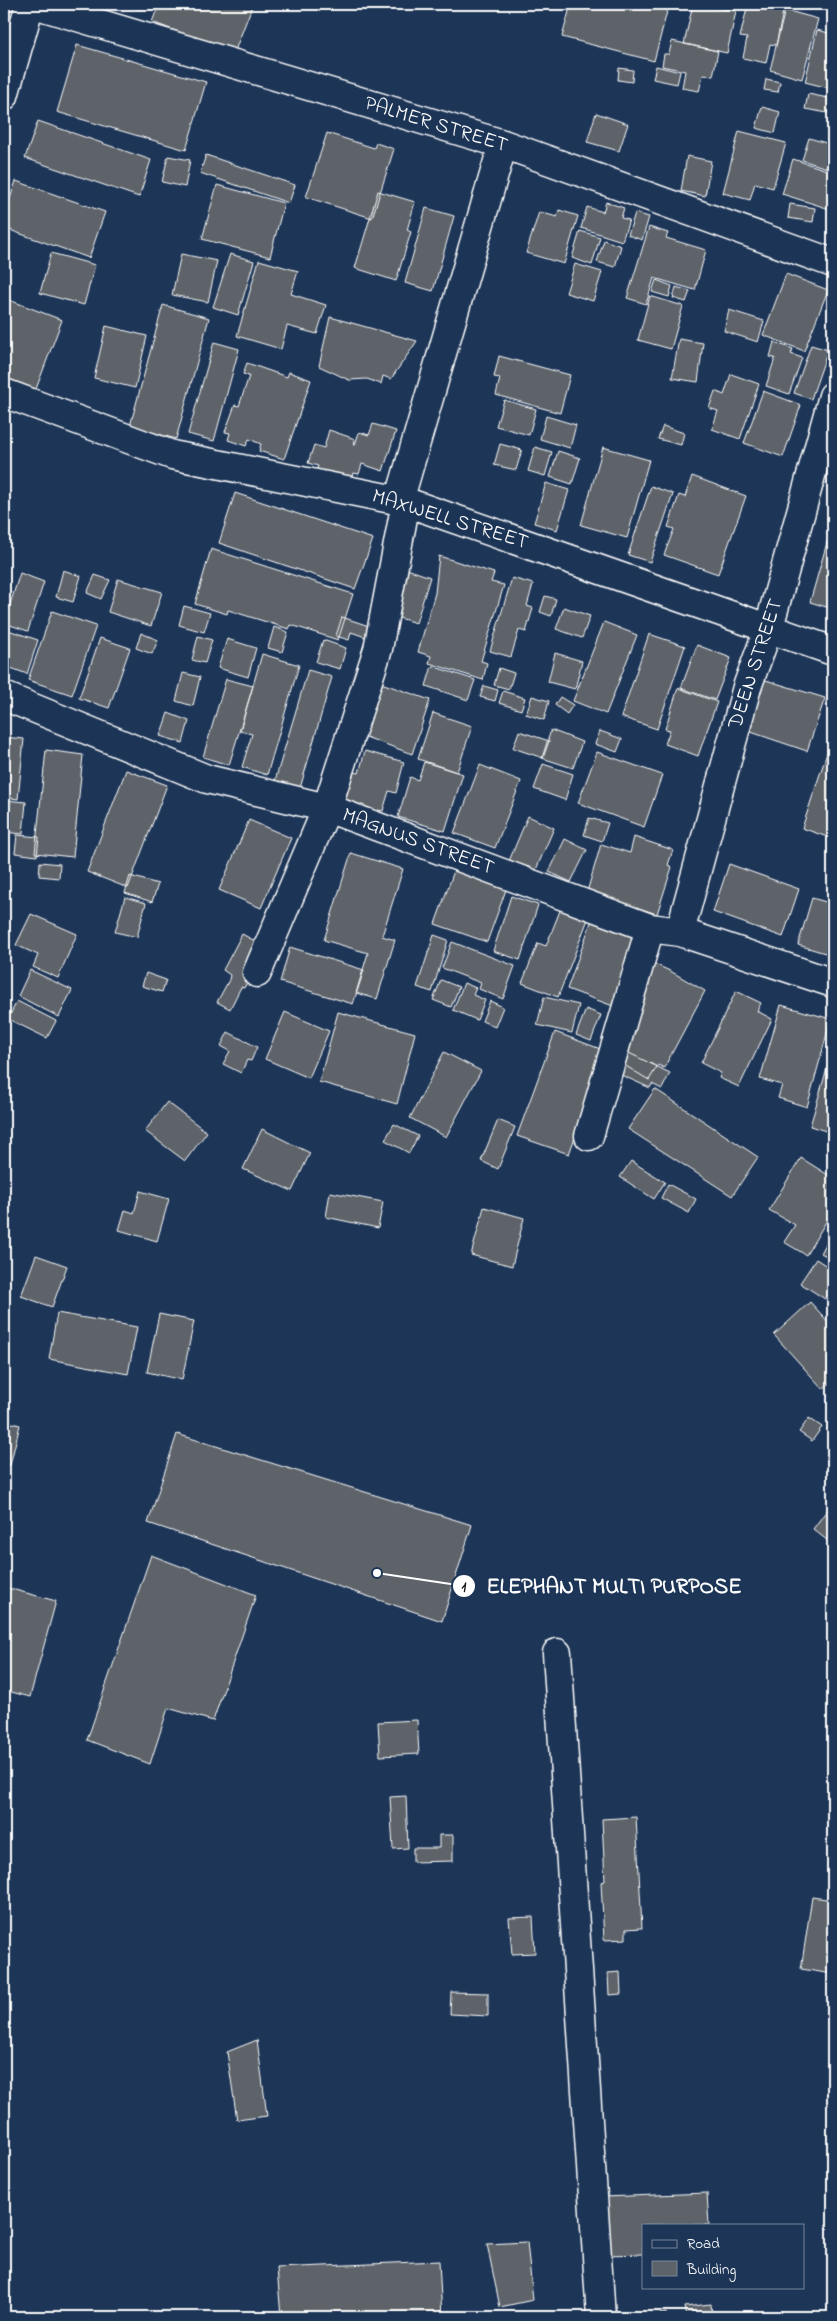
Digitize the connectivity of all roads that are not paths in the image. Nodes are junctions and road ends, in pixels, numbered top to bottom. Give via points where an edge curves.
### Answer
1 (30, 4) edge
2 (34, 4) edge
3 (4, 96) edge
4 (503, 144) junction
5 (833, 263) edge
6 (4, 393) edge
7 (833, 396) edge
8 (403, 501) junction
9 (769, 627) junction
10 (833, 650) edge
11 (4, 696) edge
12 (327, 808) junction
13 (650, 928) junction
14 (680, 932) junction
15 (257, 973) dead end
16 (833, 983) edge
17 (589, 1136) dead end
18 (557, 1653) dead end
19 (601, 2317) edge

1 - 3 street
2 - 4 street, PALMER STREET
4 - 5 street, PALMER STREET
4 - 8 street
6 - 8 street, MAXWELL STREET via 172,455
7 - 9 street, DEEN STREET
8 - 9 street, MAXWELL STREET
8 - 12 street via 378,649
9 - 10 street, MAXWELL STREET
9 - 14 street, DEEN STREET via 747,686
11 - 12 street, MAGNUS STREET via 207,778
12 - 13 street, MAGNUS STREET
12 - 15 street
13 - 14 street, MAGNUS STREET
13 - 17 street
14 - 16 street, MAGNUS STREET
18 - 19 street

